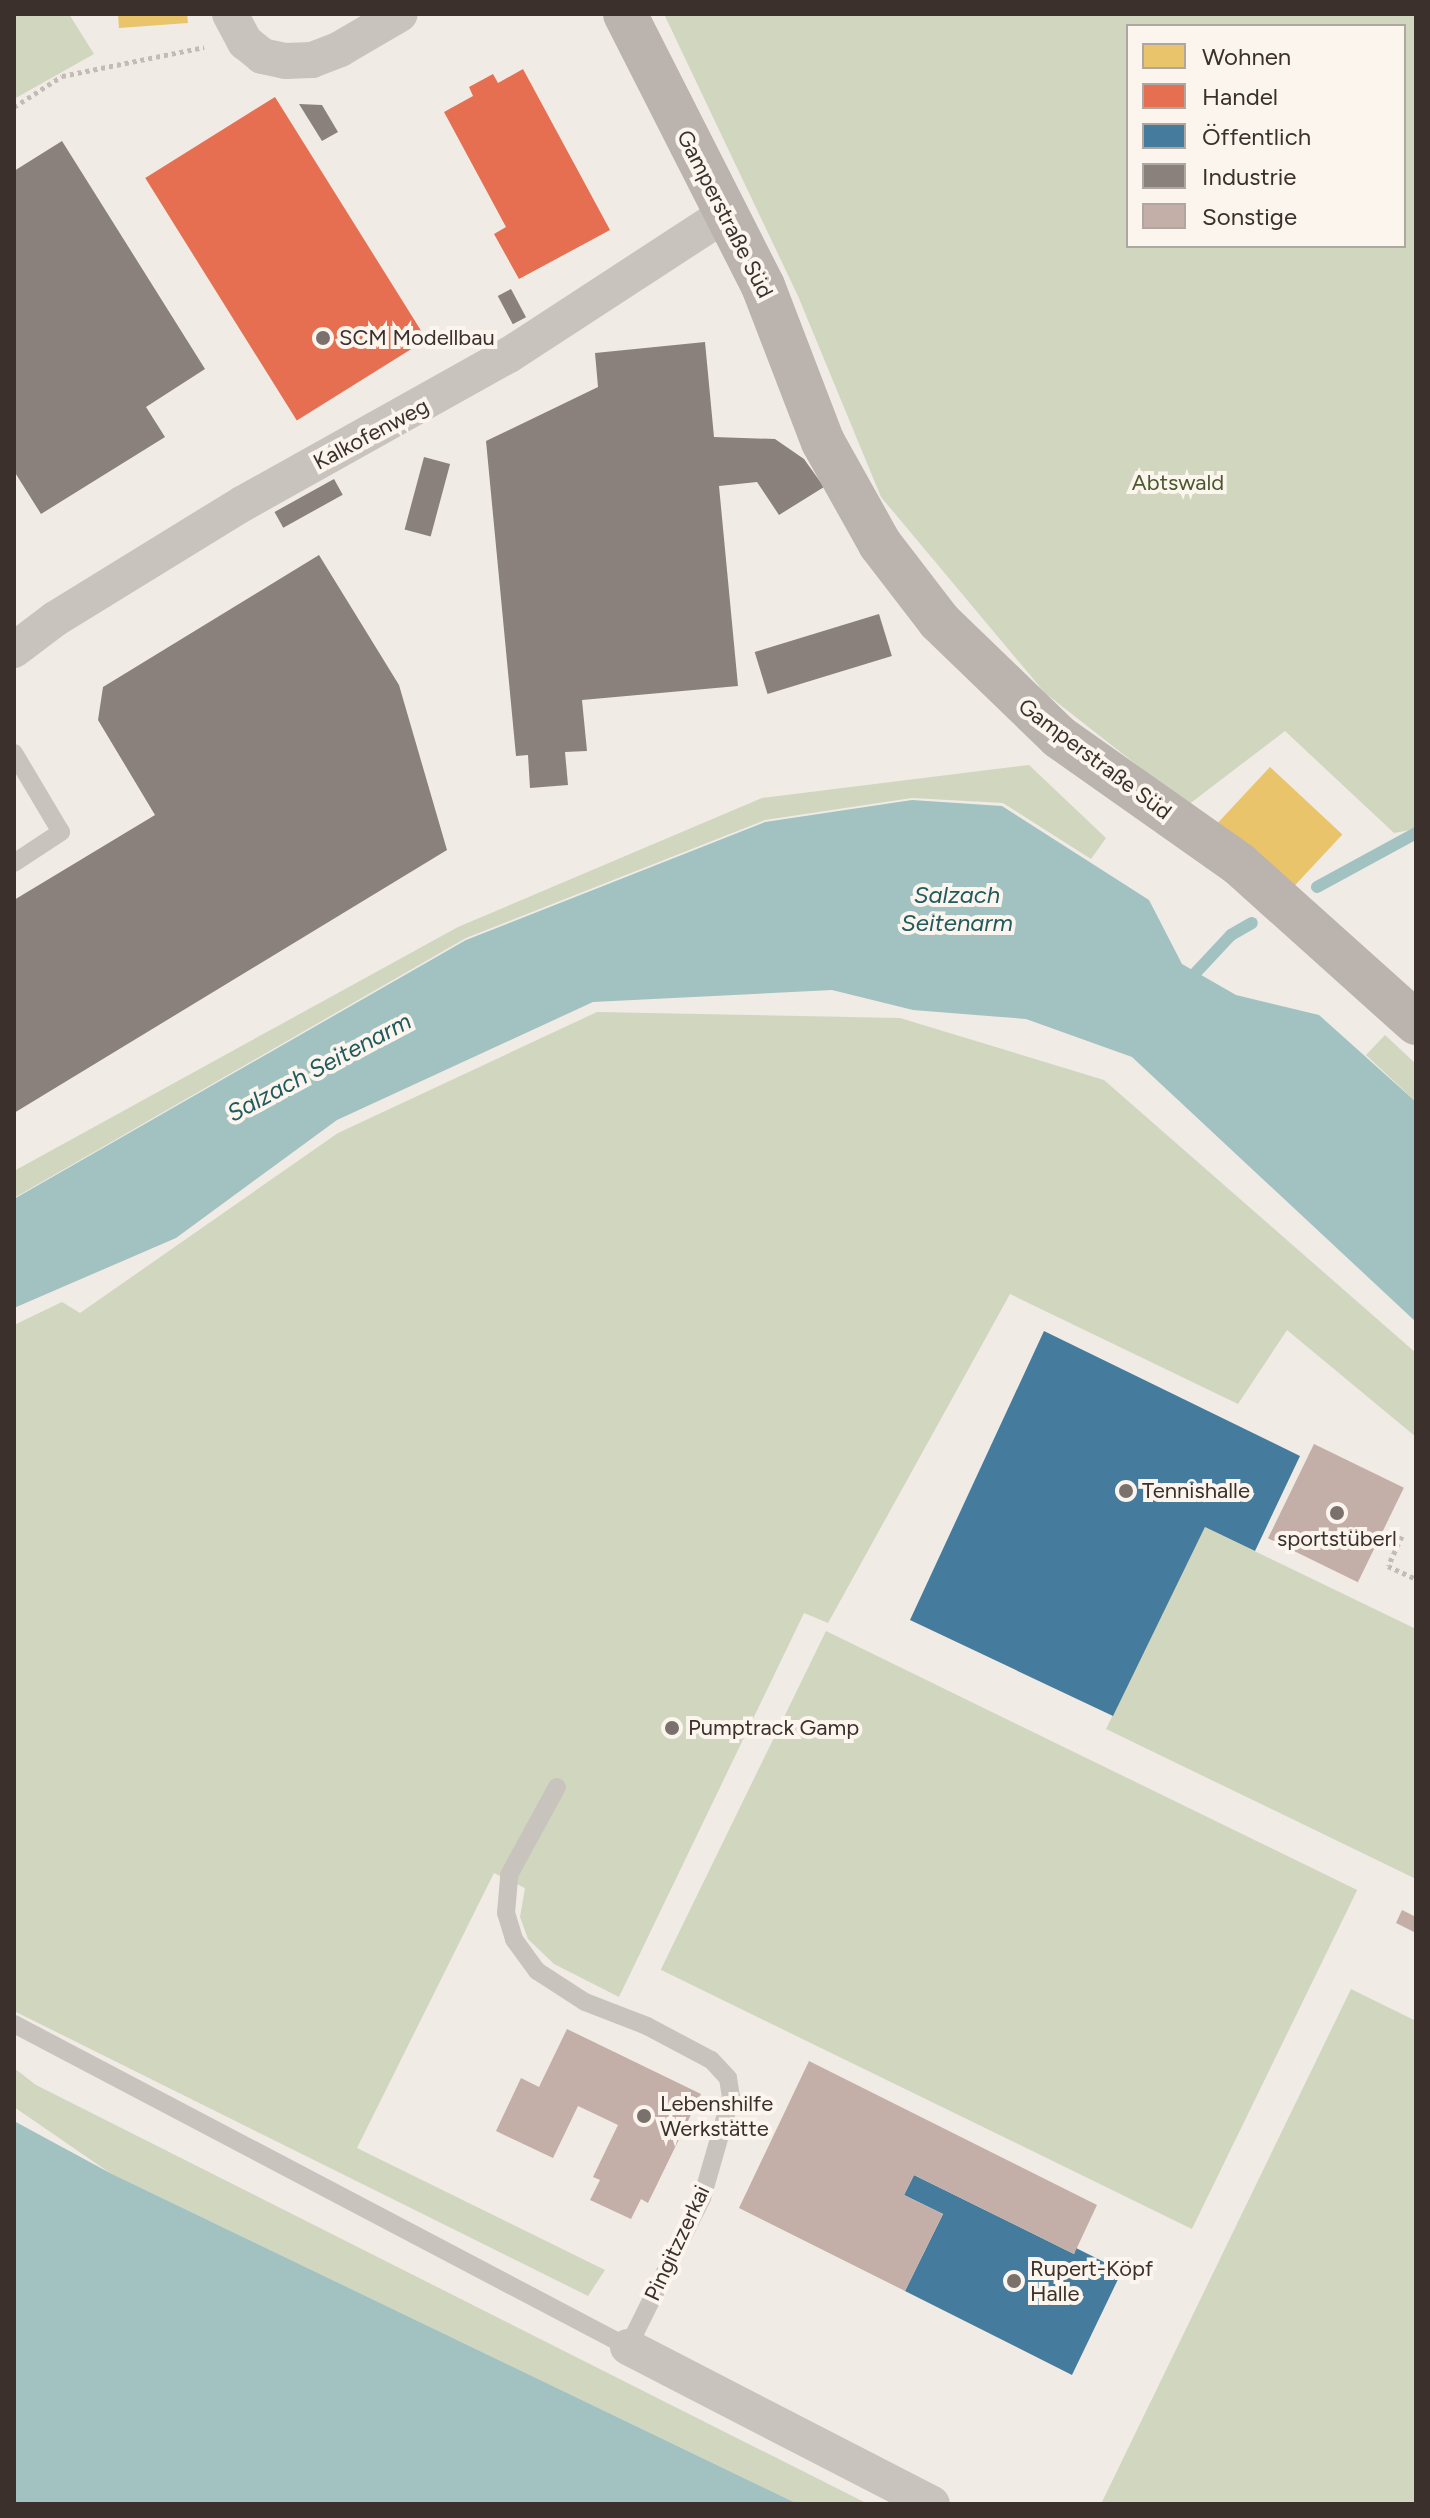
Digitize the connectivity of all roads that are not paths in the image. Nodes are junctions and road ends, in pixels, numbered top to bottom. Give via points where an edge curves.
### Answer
1 (400, 14) edge
2 (625, 14) edge
3 (238, 28) edge
4 (725, 214) junction
5 (14, 650) edge
6 (14, 753) edge
7 (14, 863) edge
8 (1416, 1023) edge
9 (557, 1787) dead end
10 (14, 2024) edge
11 (628, 2347) junction
12 (932, 2504) edge

1 - 3 street via 312,60 262,56
2 - 4 street, Gamperstraße Süd
4 - 5 street, Kalkofenweg via 509,355 242,504
4 - 8 street, Gamperstraße Süd via 794,357 823,442 880,544 939,621 1059,737 1239,864
6 - 7 lane via 61,832
9 - 11 lane, Pingitzzerkai via 509,1875 506,1913 514,1939 537,1971 585,2002 647,2026 711,2060 728,2078 731,2097 702,2198
10 - 11 lane
11 - 12 street

